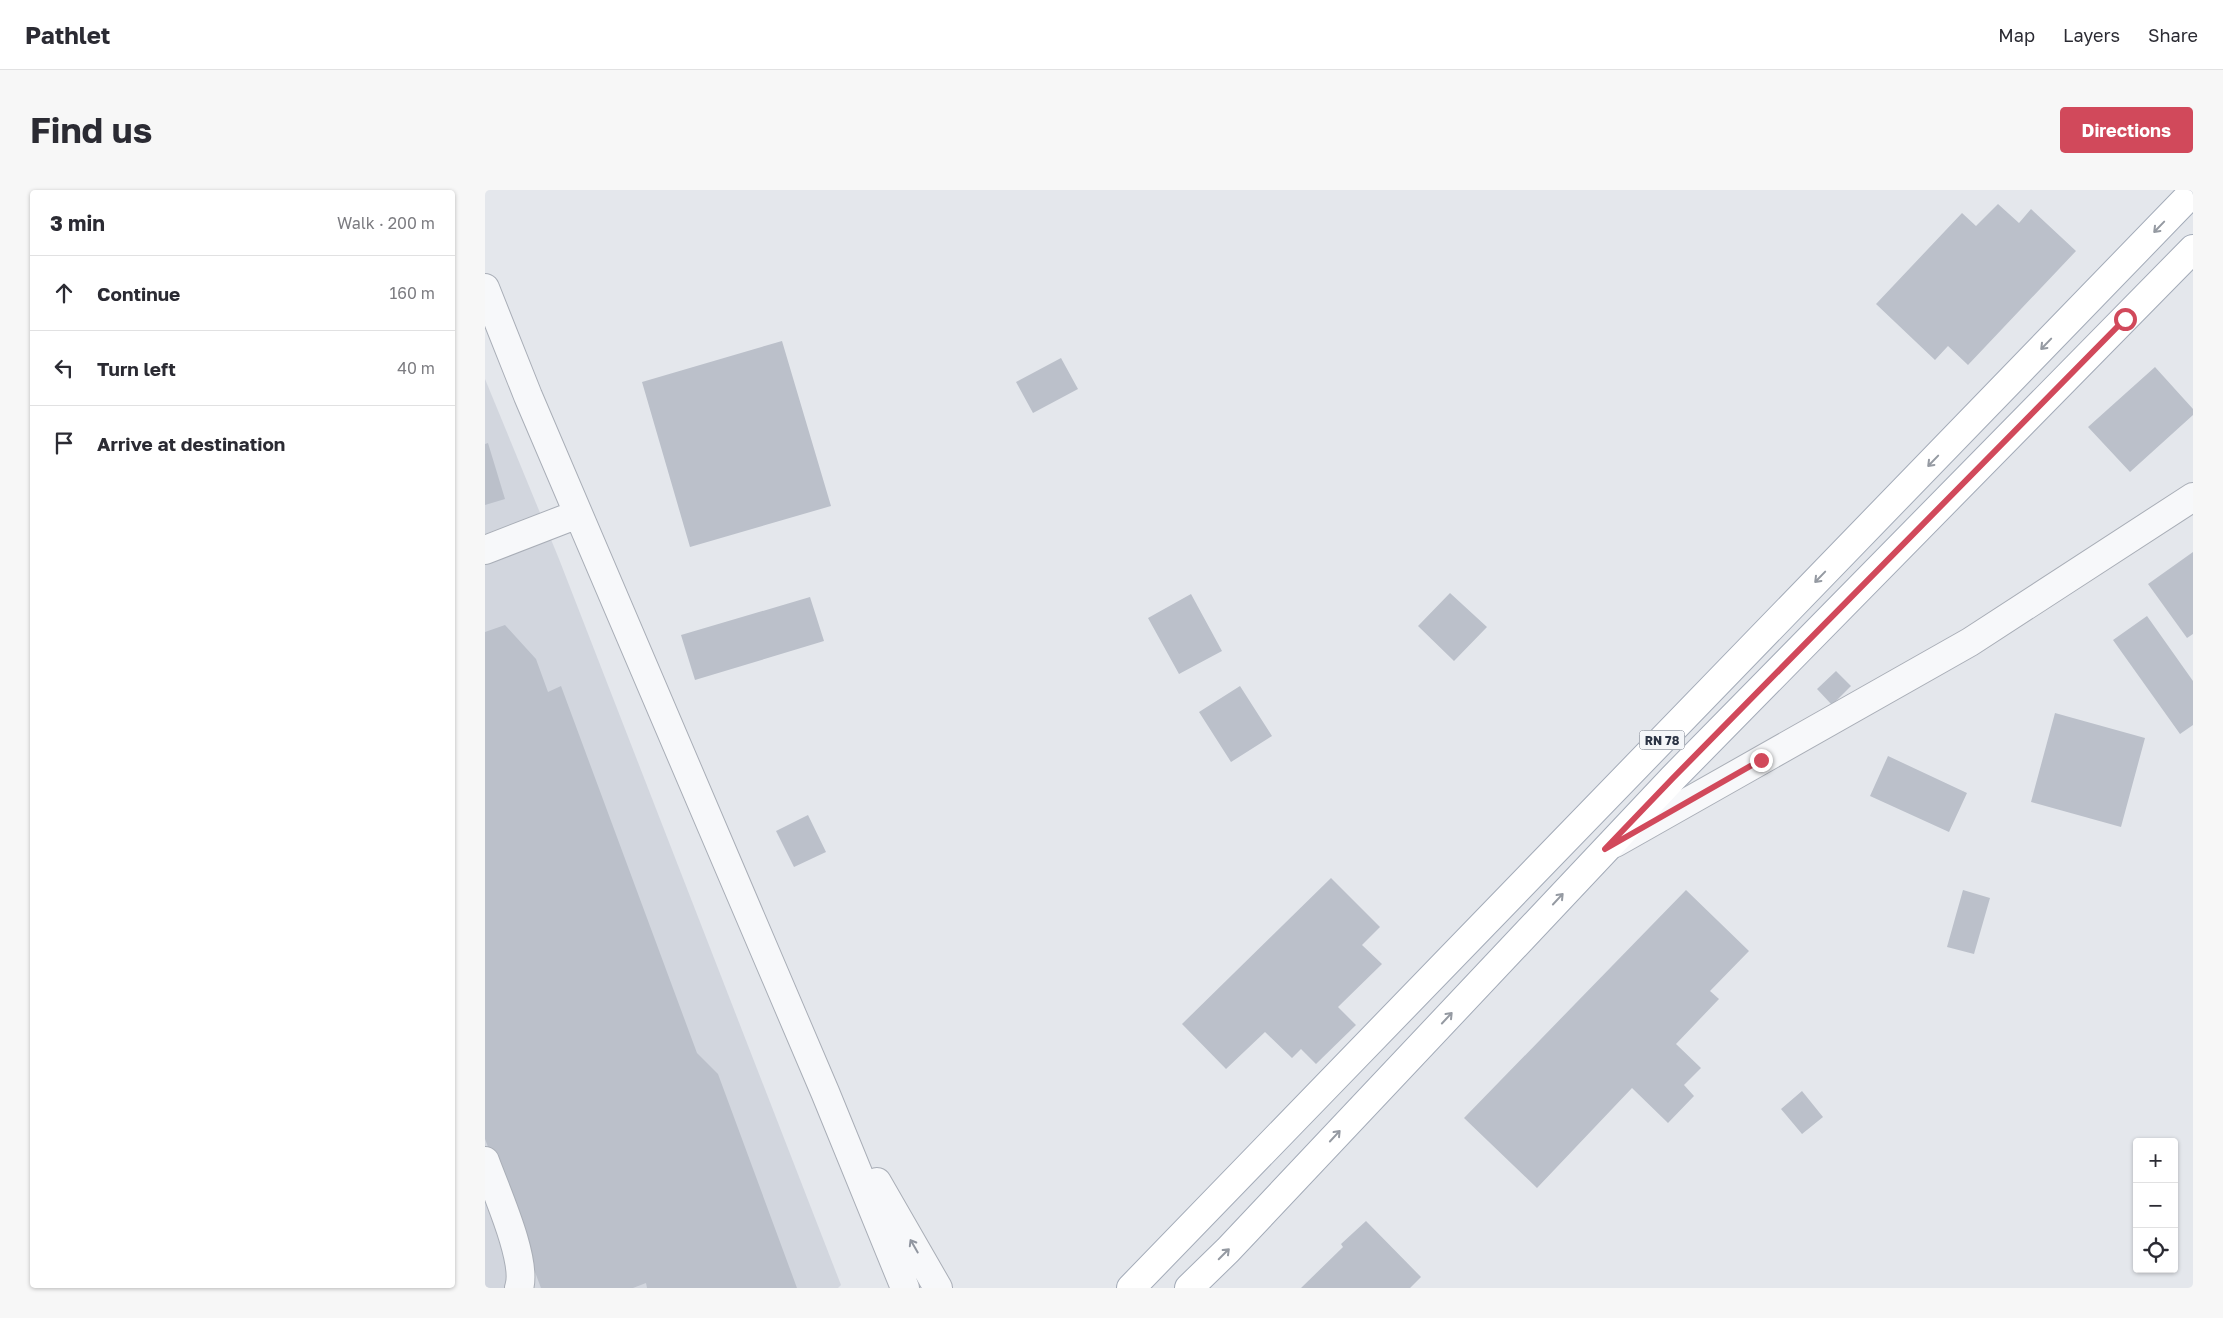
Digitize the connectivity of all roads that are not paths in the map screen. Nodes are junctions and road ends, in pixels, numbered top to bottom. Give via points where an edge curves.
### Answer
1 (2193, 192) edge
2 (2193, 249) edge
3 (485, 288) edge
4 (2193, 497) edge
5 (579, 514) junction
6 (485, 550) edge
7 (1605, 849) junction
8 (825, 1092) junction
9 (485, 1161) edge
10 (901, 1281) edge
11 (519, 1288) edge
12 (938, 1288) edge
13 (1131, 1288) edge
14 (1189, 1288) edge

1 -> 13 main road, RN 78
2 - 7 main road
3 - 5 street
4 - 7 street via 1969,642
5 - 6 street
5 - 8 street
14 -> 7 main road
8 - 10 street
12 -> 8 street
9 - 11 street via 513,1240 522,1278

